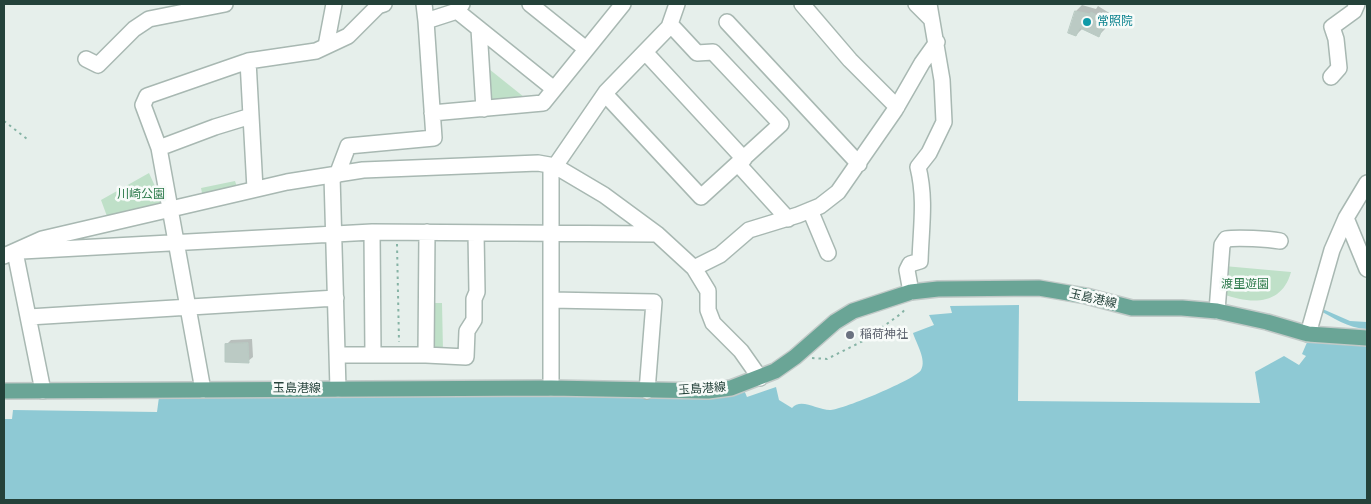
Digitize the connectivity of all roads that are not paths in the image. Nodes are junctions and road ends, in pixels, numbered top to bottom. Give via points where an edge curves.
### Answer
1 (225, 4) edge
2 (334, 4) edge
3 (384, 4) edge
4 (424, 4) edge
5 (530, 4) edge
6 (677, 4) edge
7 (802, 4) edge
8 (916, 4) edge
9 (929, 4) edge
10 (1357, 4) edge
11 (619, 5) edge
12 (459, 7) edge
13 (932, 19) junction
14 (426, 22) junction
15 (728, 22) dead end
16 (670, 24) junction
17 (480, 29) junction
18 (937, 42) junction
19 (326, 46) junction
20 (586, 49) junction
21 (645, 52) junction
22 (86, 59) dead end
23 (248, 61) junction
24 (1331, 77) dead end
25 (554, 89) junction
26 (605, 94) junction
27 (897, 107) junction
28 (484, 109) junction
29 (432, 113) junction
30 (251, 116) junction
31 (159, 148) junction
32 (741, 161) junction
33 (859, 164) junction
34 (555, 166) junction
35 (334, 175) junction
36 (255, 189) junction
37 (1366, 190) edge
38 (169, 208) junction
39 (810, 210) junction
40 (788, 218) junction
41 (1346, 218) junction
42 (372, 232) junction
43 (427, 232) junction
44 (335, 233) junction
45 (476, 233) junction
46 (550, 234) junction
47 (657, 234) junction
48 (1280, 241) dead end
49 (176, 242) junction
50 (10, 254) edge
51 (828, 254) dead end
52 (694, 268) junction
53 (1367, 268) edge
54 (911, 292) junction
55 (336, 298) junction
56 (550, 300) junction
57 (188, 308) junction
58 (1217, 311) junction
59 (29, 317) junction
60 (1308, 334) junction
61 (1367, 338) edge
62 (338, 355) junction
63 (373, 355) junction
64 (426, 355) junction
65 (760, 378) junction
66 (551, 388) junction
67 (338, 389) junction
68 (204, 390) junction
69 (4, 391) edge
70 (43, 391) junction
71 (647, 391) junction

1 - 22 street via 149,18 134,28 98,65
2 - 19 street
3 - 19 street via 348,36
4 - 14 street
5 - 20 street
6 - 16 street
7 - 27 street via 850,60
8 - 13 street
9 - 13 street
10 - 24 street via 1332,27 1339,68
11 - 20 street
12 - 14 street
12 - 17 street
13 - 18 street
14 - 29 street
15 - 33 street
16 - 21 street
16 - 32 street via 697,53 713,52 782,124
17 - 25 street
17 - 28 street
18 - 27 street
18 - 54 street via 944,122 929,153 918,166 924,195 923,220 920,261 910,264 908,270
19 - 23 street via 316,51
20 - 25 street
21 - 26 street
21 - 32 street
23 - 30 street
23 - 31 street via 147,96 143,105
25 - 28 street via 543,103
26 - 32 street via 701,197
26 - 34 street
27 - 33 street
28 - 29 street
29 - 35 street via 434,138 348,146
30 - 31 street
30 - 36 street
31 - 38 street
32 - 40 street
33 - 39 street via 838,192
34 - 35 street via 521,162 363,170
34 - 46 street via 551,172
34 - 47 street via 604,195
35 - 36 street
35 - 44 street
36 - 38 street
37 - 41 street
38 - 49 street
38 - 50 street via 42,239
39 - 40 street
39 - 51 street
40 - 52 street via 749,230 720,255
41 - 53 street
41 - 60 street via 1332,250
42 - 43 street
42 - 44 street
42 - 63 street
43 - 45 street
43 - 64 street
44 - 49 street
44 - 55 street
45 - 46 street
45 - 64 street via 477,292 466,357
46 - 47 street
46 - 56 street
47 - 52 street
48 - 58 street via 1226,239 1222,245
49 - 50 street
49 - 57 street
50 - 59 street
52 - 65 street via 708,291 708,310 713,323 741,351
54 - 58 main road, 玉島港線 via 989,287 1039,288 1132,308
54 - 65 main road, 玉島港線 via 853,310 834,322 795,357
55 - 57 street
55 - 62 street
56 - 66 street
56 - 71 street via 654,302
57 - 59 street
57 - 68 street
58 - 60 main road, 玉島港線
59 - 70 street
60 - 61 main road, 玉島港線
62 - 63 street
62 - 67 street
63 - 64 street
65 - 71 main road, 玉島港線 via 731,388 708,391
66 - 67 main road, 玉島港線
66 - 71 main road, 玉島港線
67 - 68 main road, 玉島港線
68 - 70 main road, 玉島港線
69 - 70 main road, 玉島港線

